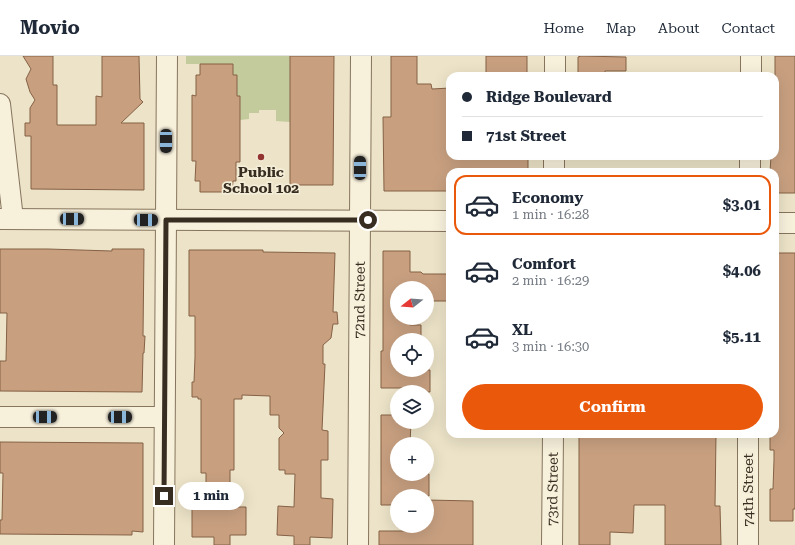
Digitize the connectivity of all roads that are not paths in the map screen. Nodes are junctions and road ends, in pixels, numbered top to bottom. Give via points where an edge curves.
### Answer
1 (167, 56) edge
2 (361, 56) edge
3 (555, 56) edge
4 (751, 56) edge
5 (555, 72) edge
6 (751, 72) edge
7 (0, 104) edge
8 (6, 219) edge
9 (166, 220) junction
10 (360, 220) junction
11 (446, 221) edge
12 (779, 223) edge
13 (795, 223) edge
14 (0, 417) edge
15 (164, 417) junction
16 (553, 438) edge
17 (748, 438) edge
18 (164, 545) edge
19 (358, 545) edge
20 (552, 545) edge
21 (748, 545) edge

1 - 9 street
2 - 10 street, 72nd Street
3 - 5 street
4 - 6 street
7 - 8 street
8 - 9 street
9 - 10 street
9 - 15 street
10 - 11 street
10 - 19 street, 72nd Street
12 - 13 street
14 - 15 street
15 - 18 street
16 - 20 street, 73rd Street
17 - 21 street, 74th Street

